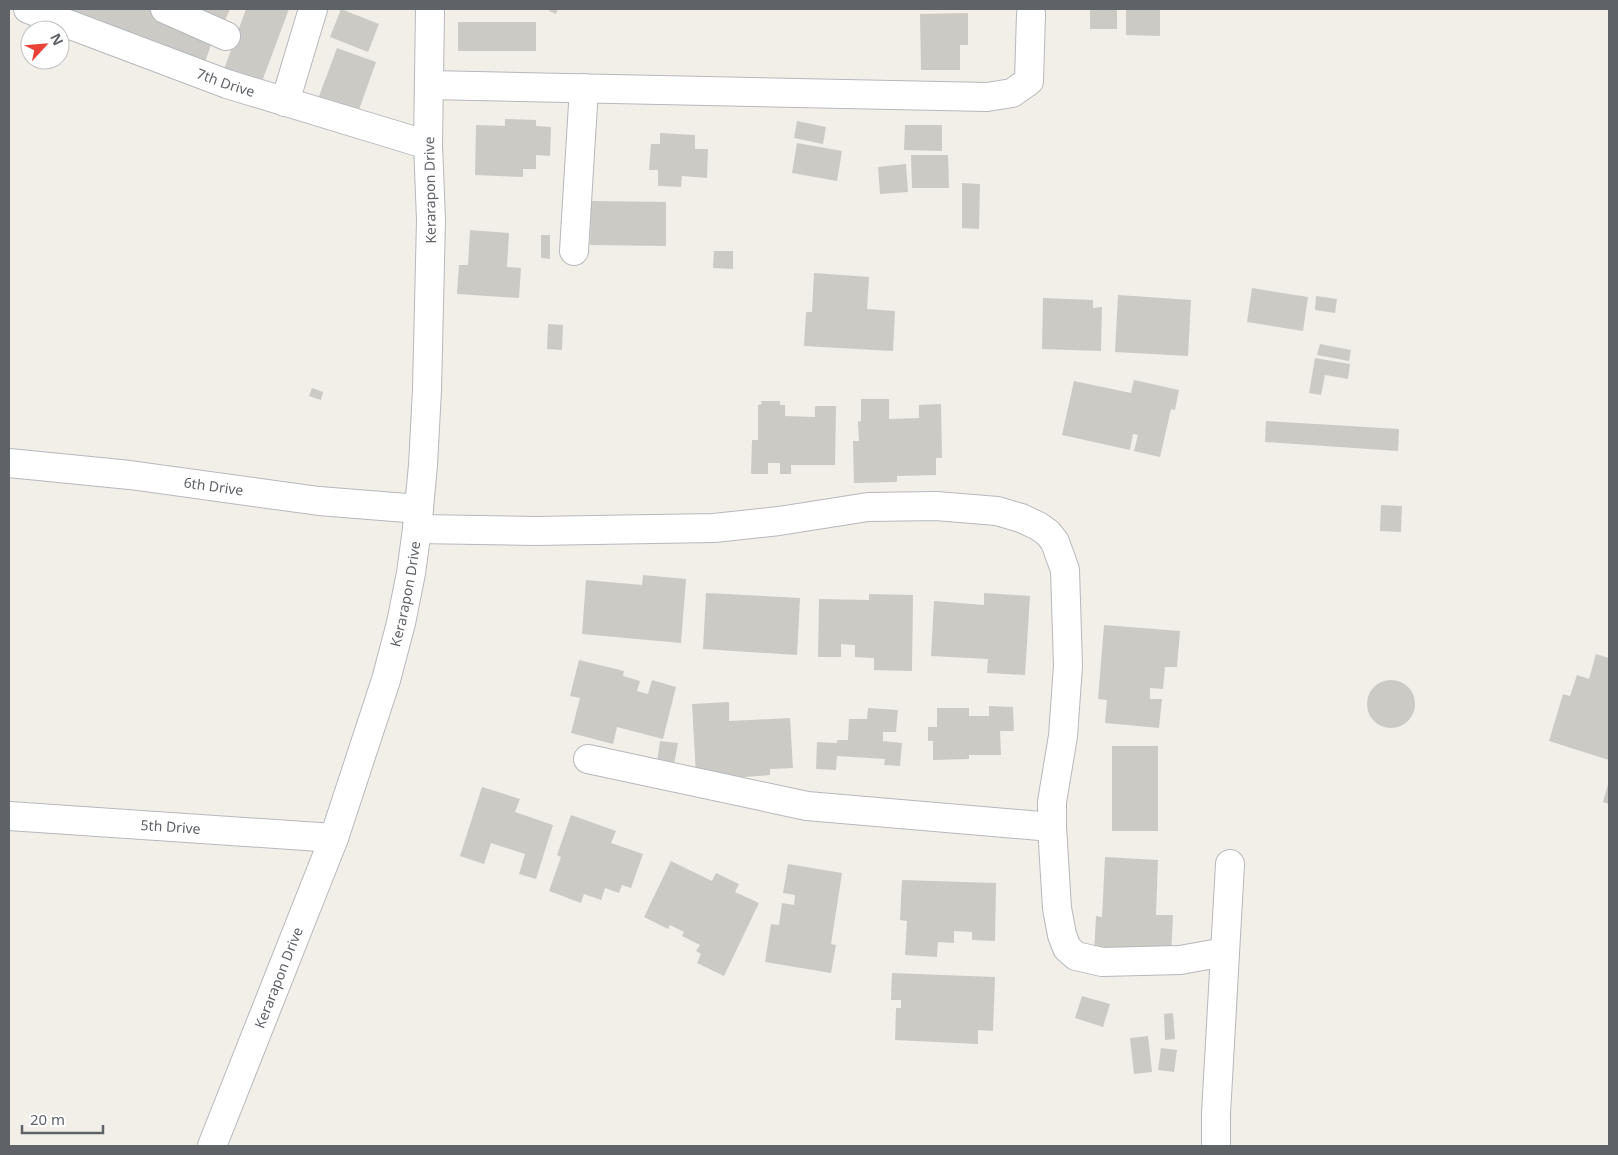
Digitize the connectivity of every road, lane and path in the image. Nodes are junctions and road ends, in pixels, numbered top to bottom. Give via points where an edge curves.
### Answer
1 (165, 9) edge
2 (313, 9) edge
3 (430, 9) edge
4 (34, 10) edge
5 (1031, 14) dead end
6 (226, 36) dead end
7 (430, 85) junction
8 (584, 88) junction
9 (284, 102) junction
10 (428, 145) junction
11 (574, 251) dead end
12 (9, 463) edge
13 (418, 519) junction
14 (588, 760) dead end
15 (9, 816) edge
16 (1052, 827) junction
17 (334, 838) junction
18 (1230, 864) dead end
19 (1225, 952) junction
20 (212, 1146) edge
21 (1216, 1146) edge

1 - 6 street
2 - 9 street
3 - 7 street, Kerarapon Drive
4 - 9 street, 7th Drive via 227,84
5 - 8 street via 1029,81 1012,93 987,97
7 - 8 street
7 - 10 street, Kerarapon Drive
8 - 11 street
9 - 10 street, 7th Drive
10 - 13 street, Kerarapon Drive via 431,220 428,353
12 - 13 street, 6th Drive via 319,501
13 - 16 street, 6th Drive via 534,531 714,528 878,507 936,506 997,511 1029,522 1048,533 1055,542 1065,570 1068,666
13 - 17 street, Kerarapon Drive via 402,623
14 - 16 street via 807,806
15 - 17 street, 5th Drive
16 - 19 street, 6th Drive via 1062,935 1067,948 1076,956 1102,962 1180,960
17 - 20 street, Kerarapon Drive
18 - 19 street
19 - 21 street

